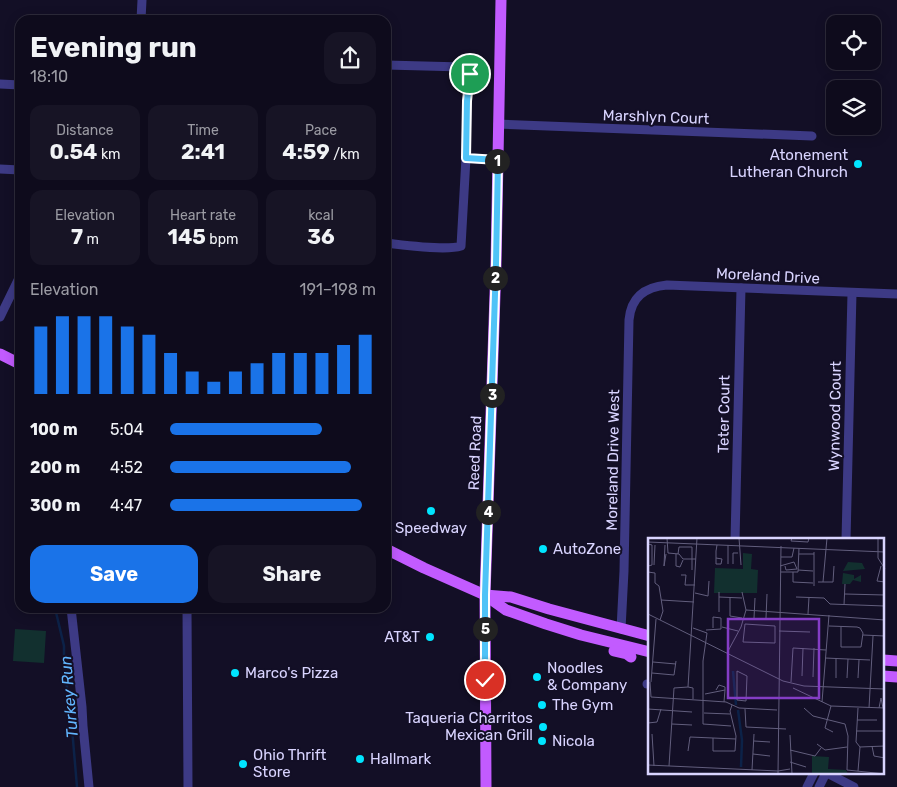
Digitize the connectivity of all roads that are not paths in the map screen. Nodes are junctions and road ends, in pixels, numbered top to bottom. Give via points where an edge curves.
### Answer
1 (142, 0) edge
2 (501, 0) edge
3 (142, 15) edge
4 (391, 65) edge
5 (0, 84) edge
6 (15, 85) edge
7 (498, 124) junction
8 (812, 136) dead end
9 (466, 158) junction
10 (498, 160) junction
11 (0, 169) edge
12 (15, 170) edge
13 (391, 243) edge
14 (15, 286) edge
15 (741, 288) junction
16 (852, 293) junction
17 (641, 294) joint
18 (897, 294) edge
19 (0, 317) edge
20 (0, 354) edge
21 (15, 362) edge
22 (735, 538) edge
23 (846, 538) edge
24 (391, 552) edge
25 (485, 595) junction
26 (72, 613) edge
27 (186, 613) edge
28 (622, 630) junction
29 (581, 635) junction
30 (648, 636) edge
31 (648, 652) edge
32 (631, 657) dead end
33 (884, 660) edge
34 (897, 661) edge
35 (884, 676) edge
36 (897, 677) edge
37 (814, 774) edge
38 (826, 774) edge
39 (828, 774) edge
40 (90, 787) edge
41 (188, 787) edge
42 (486, 787) edge
43 (807, 787) edge
44 (819, 787) edge
45 (854, 787) edge

1 - 3 street
2 - 7 main road, Reed Road
4 - 9 street via 463,67 468,70
5 - 6 street
7 - 8 street, Marshlyn Court
7 - 10 main road, Reed Road
9 - 10 street
9 - 13 street via 461,246
10 - 25 main road, Reed Road
11 - 12 street
14 - 19 street
15 - 16 street, Moreland Drive
15 - 17 street, Moreland Drive via 667,285 653,287
15 - 22 street, Teter Court
16 - 18 street, Moreland Drive
16 - 23 street, Wynwood Court
17 - 28 street, Moreland Drive West via 632,305 629,320
20 - 21 main road
24 - 25 main road
25 - 28 main road via 511,596
25 - 29 main road via 506,610
25 - 42 main road, Reed Road
26 - 40 street
27 - 41 street
28 - 30 main road
29 - 31 main road
29 - 32 main road via 584,643
33 - 34 main road
35 - 36 main road
37 - 43 street
38 - 44 street
39 - 45 street

